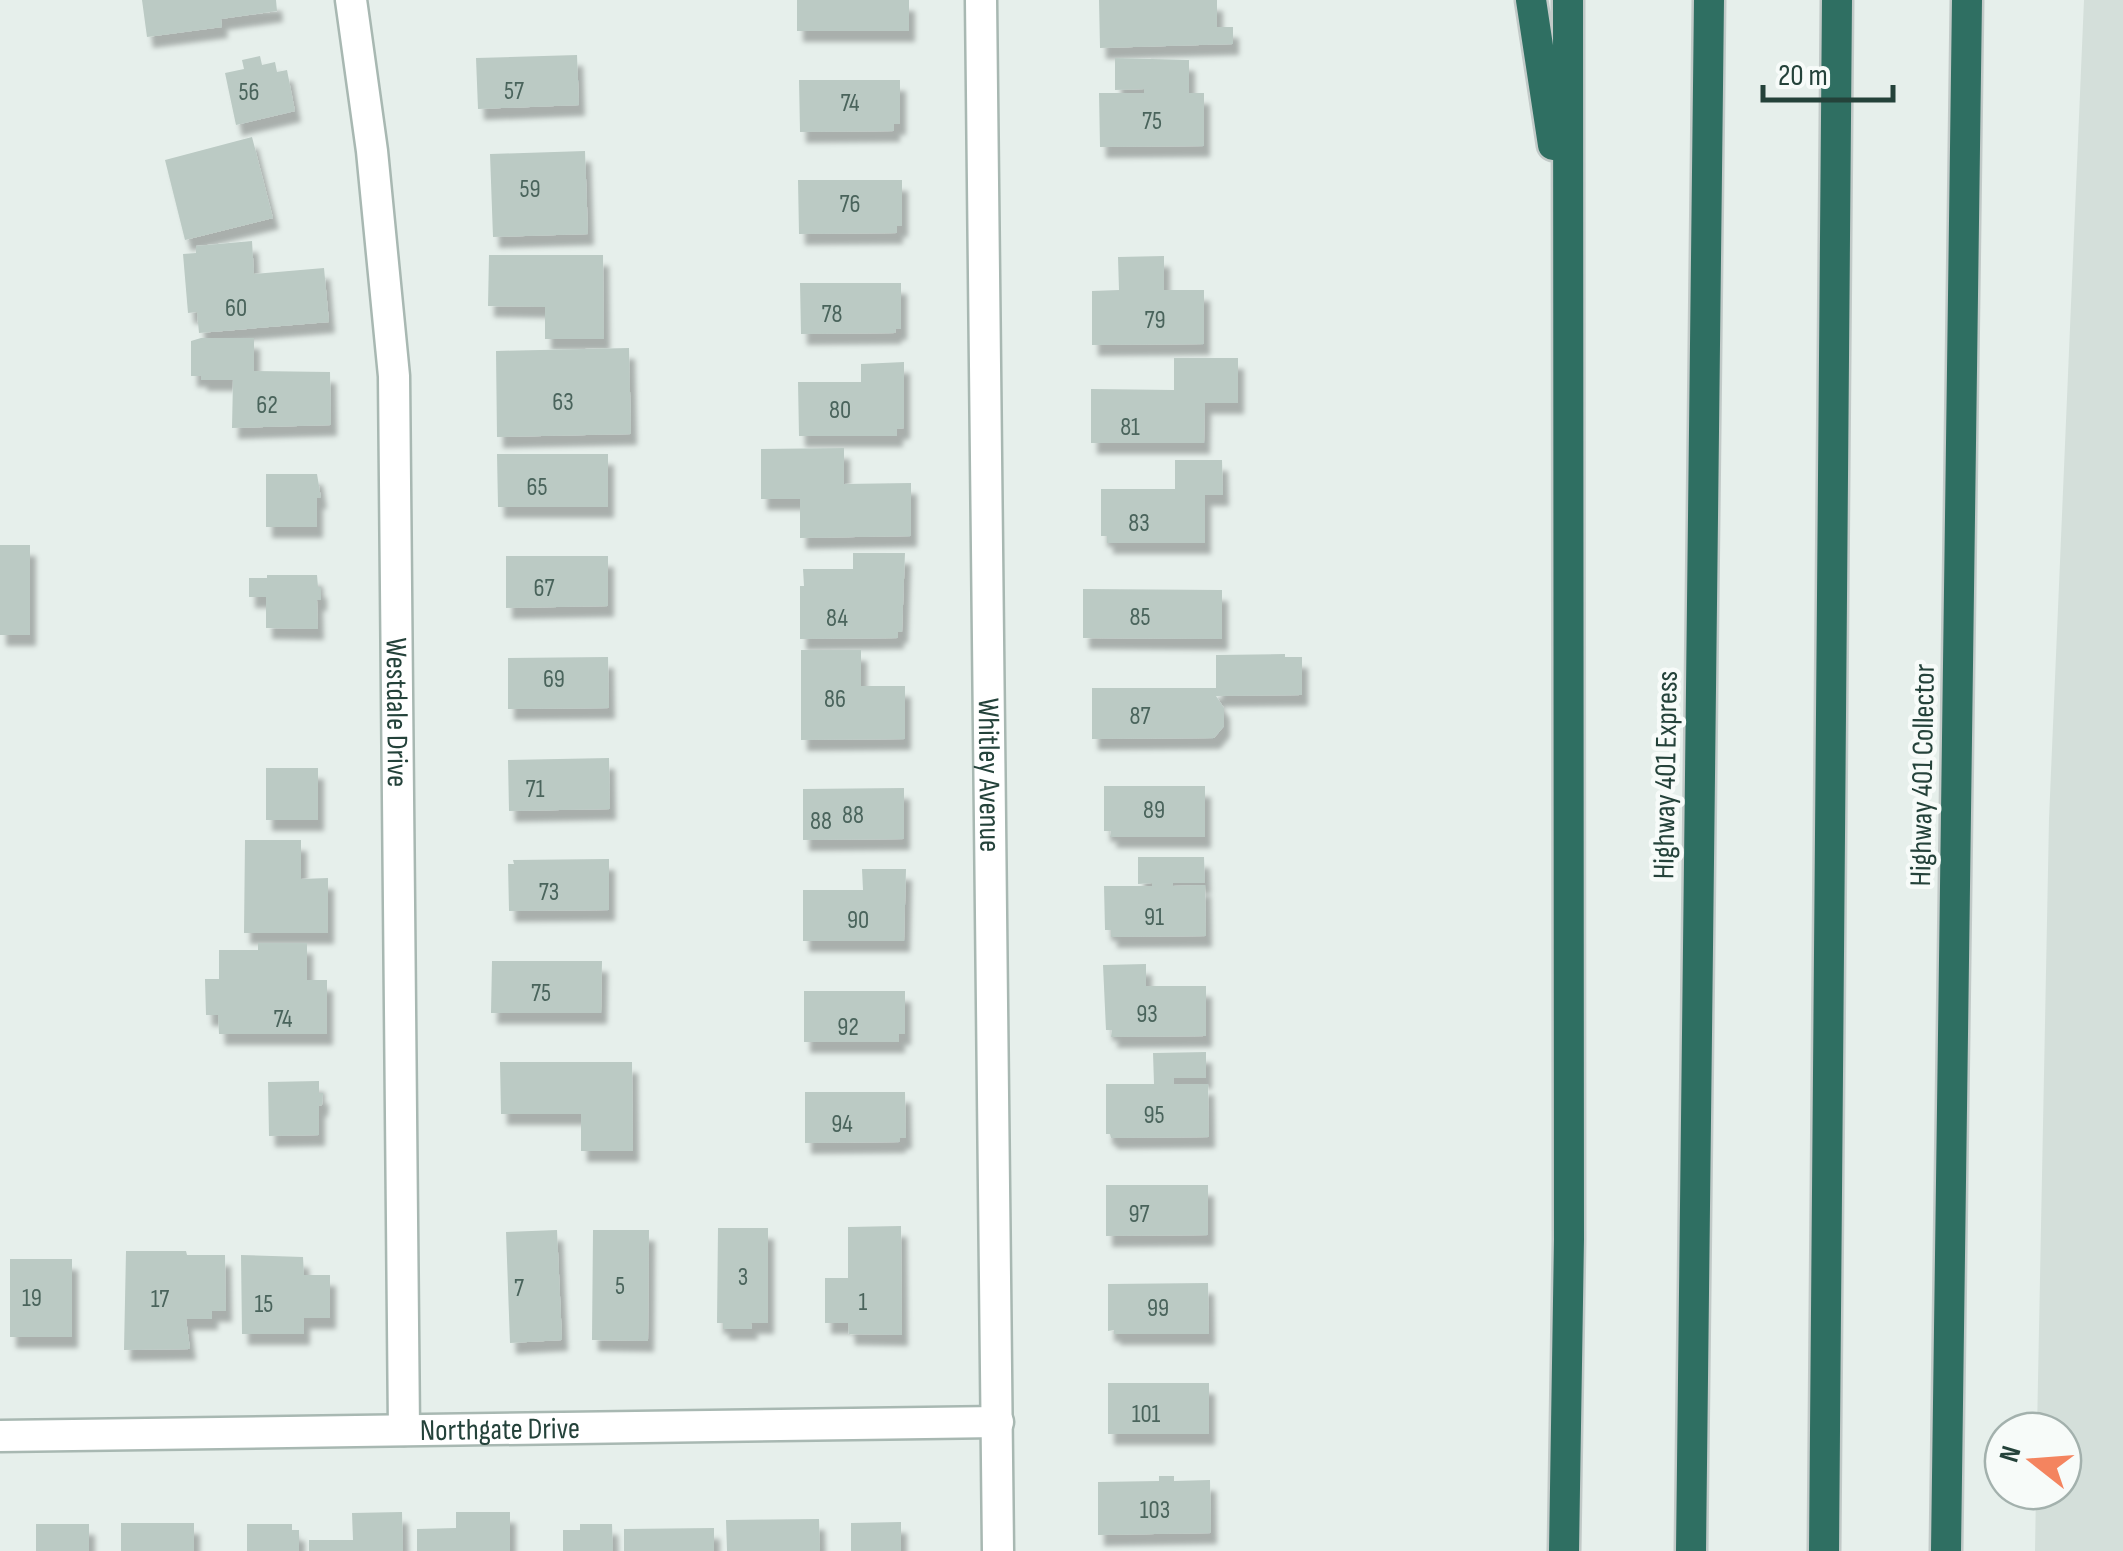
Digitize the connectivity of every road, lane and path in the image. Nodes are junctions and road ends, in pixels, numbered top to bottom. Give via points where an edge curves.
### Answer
1 (351, 0) edge
2 (981, 0) edge
3 (1531, 0) edge
4 (1568, 0) edge
5 (1710, 0) edge
6 (1837, 0) edge
7 (1969, 6) edge
8 (1568, 245) junction
9 (998, 1422) junction
10 (404, 1430) junction
11 (0, 1436) edge
12 (998, 1551) edge
13 (1564, 1551) edge
14 (1691, 1551) edge
15 (1824, 1551) edge
16 (1946, 1551) edge

1 - 10 street, Westdale Drive via 394,376
2 - 9 street, Whitley Avenue
3 - 8 highway
4 - 8 highway
5 - 14 highway, Highway 401 Express
6 - 15 highway
7 - 16 highway, Highway 401 Collector
8 - 13 highway
9 - 10 street, Northgate Drive
9 - 12 street, Whitley Avenue
10 - 11 street, Northgate Drive

